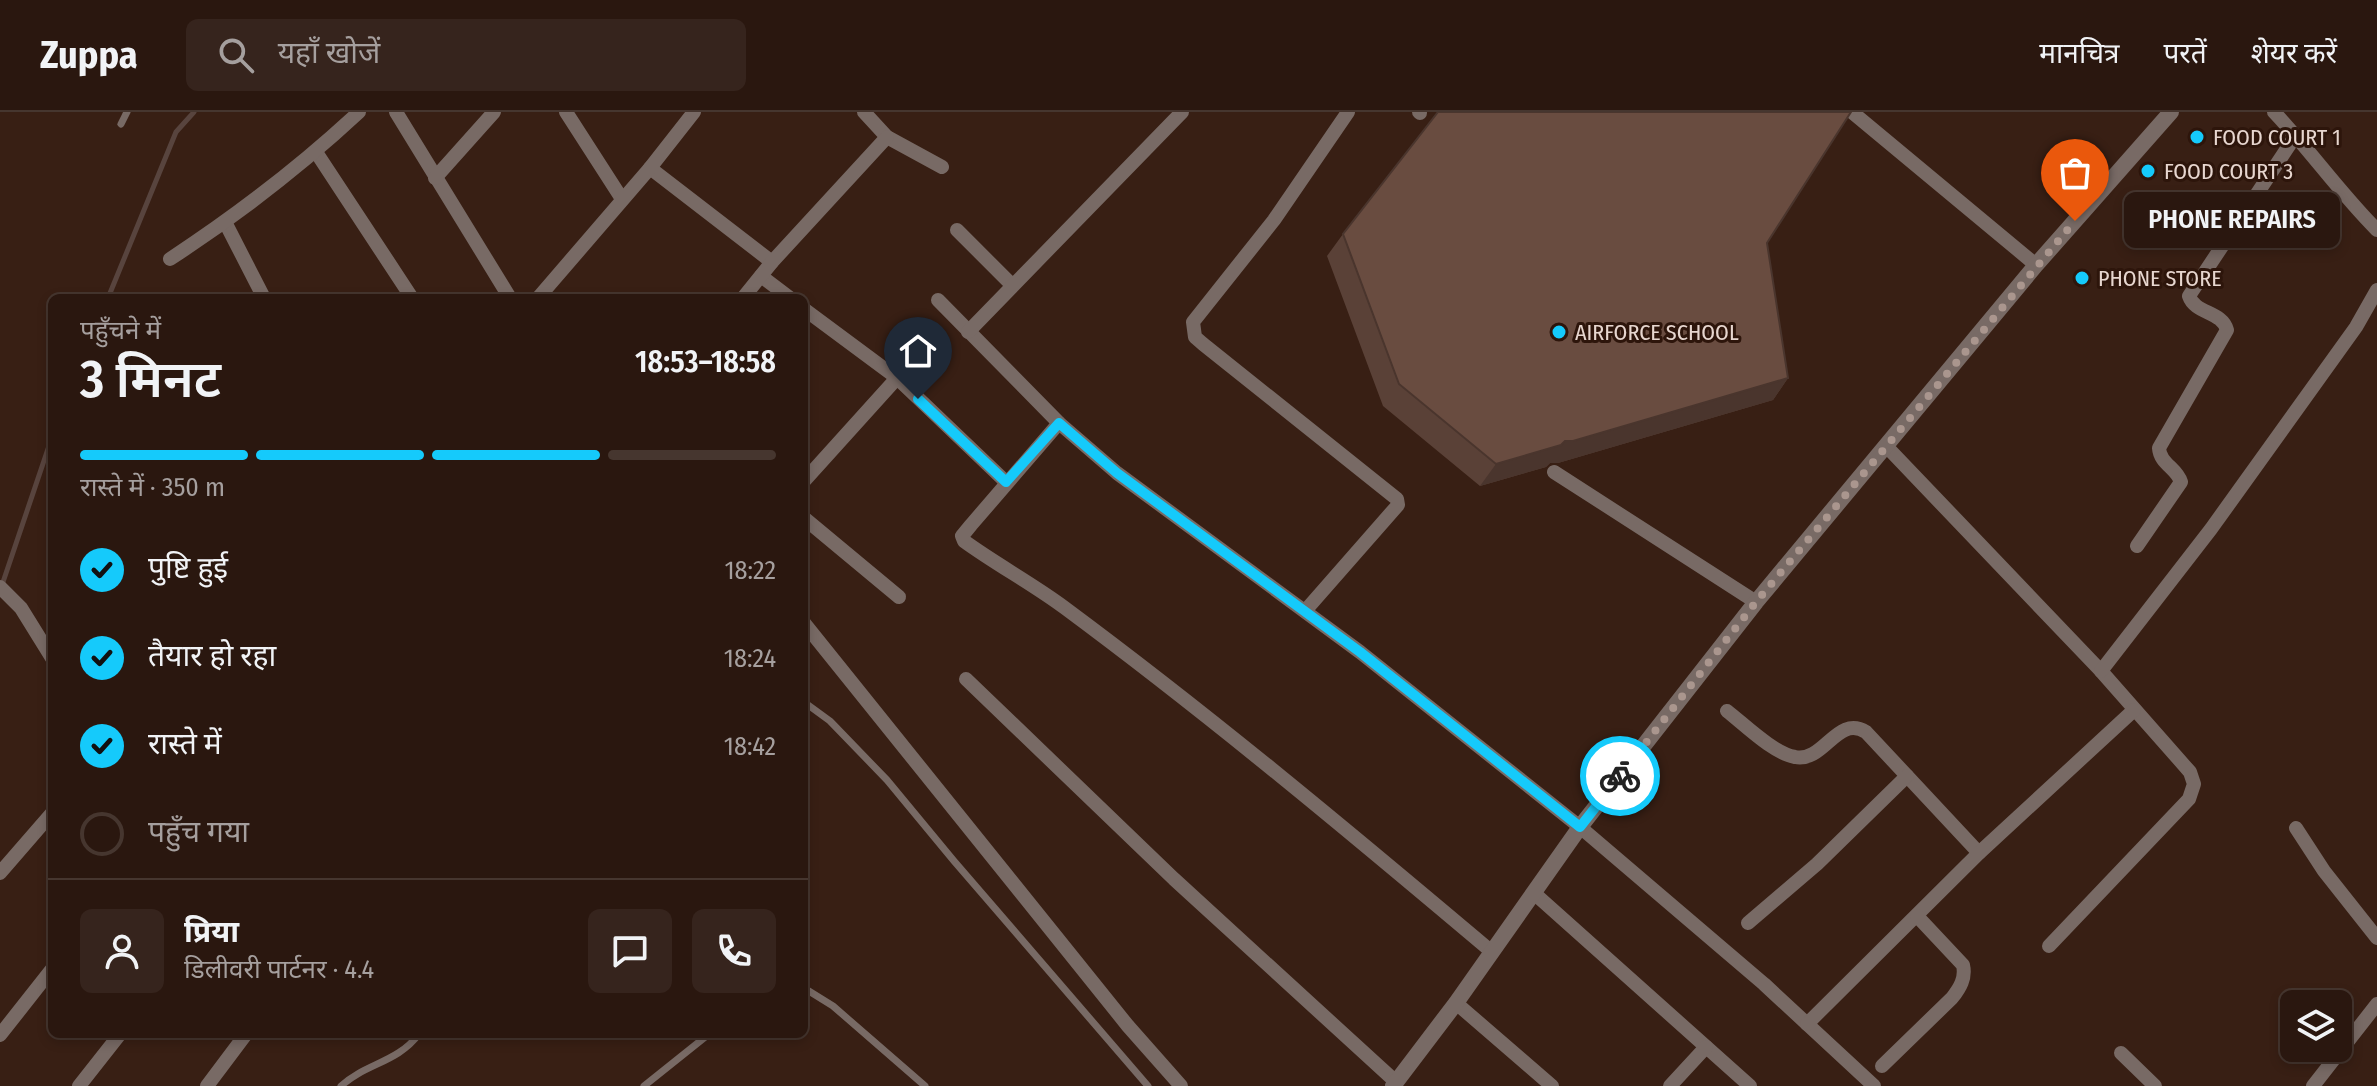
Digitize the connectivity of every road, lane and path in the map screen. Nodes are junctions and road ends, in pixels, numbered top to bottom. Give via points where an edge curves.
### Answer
1 (127, 112) edge
2 (359, 112) edge
3 (396, 112) edge
4 (494, 112) edge
5 (566, 112) edge
6 (694, 112) edge
7 (864, 112) edge
8 (1182, 112) edge
9 (1348, 112) edge
10 (1852, 112) edge
11 (2171, 112) edge
12 (2274, 112) edge
13 (121, 124) dead end
14 (2296, 135) junction
15 (887, 137) junction
16 (316, 152) junction
17 (942, 167) dead end
18 (650, 168) junction
19 (435, 178) junction
20 (622, 199) junction
21 (225, 222) junction
22 (957, 230) dead end
23 (2377, 230) edge
24 (170, 259) dead end
25 (772, 262) junction
26 (2036, 265) junction
27 (761, 276) junction
28 (1012, 285) junction
29 (2377, 290) edge
30 (262, 294) edge
31 (409, 294) edge
32 (508, 294) edge
33 (541, 294) edge
34 (746, 294) edge
35 (785, 294) edge
36 (938, 300) dead end
37 (808, 312) edge
38 (968, 332) junction
39 (897, 378) junction
40 (1059, 423) junction
41 (1887, 447) junction
42 (1554, 472) dead end
43 (808, 477) edge
44 (1006, 482) junction
45 (808, 521) edge
46 (2137, 546) dead end
47 (0, 587) edge
48 (899, 597) dead end
49 (1756, 602) junction
50 (1305, 611) junction
51 (808, 628) edge
52 (48, 651) edge
53 (2101, 671) junction
54 (966, 679) dead end
55 (808, 705) edge
56 (2134, 710) junction
57 (1727, 711) dead end
58 (1907, 776) junction
59 (48, 818) edge
60 (1580, 827) junction
61 (2296, 828) dead end
62 (1979, 853) junction
63 (0, 873) edge
64 (1535, 894) junction
65 (1917, 916) junction
66 (1748, 923) dead end
67 (2377, 938) edge
68 (2049, 946) dead end
69 (1492, 952) junction
70 (48, 974) edge
71 (808, 990) edge
72 (1456, 1003) junction
73 (2377, 1004) edge
74 (1807, 1024) junction
75 (0, 1035) edge
76 (117, 1038) edge
77 (243, 1038) edge
78 (416, 1038) edge
79 (704, 1038) edge
80 (1706, 1047) junction
81 (2121, 1053) dead end
82 (1882, 1066) dead end
83 (1394, 1084) edge
84 (79, 1086) edge
85 (207, 1086) edge
86 (341, 1086) edge
87 (644, 1086) edge
88 (925, 1086) edge
89 (1148, 1086) edge
90 (1181, 1086) edge
91 (1552, 1086) edge
92 (1670, 1086) edge
93 (1750, 1086) edge
94 (1874, 1086) edge
95 (2155, 1086) edge
96 (2313, 1086) edge

1 - 13 lane
2 - 16 street
3 - 19 street
4 - 19 street
5 - 20 street
6 - 18 street
7 - 15 street
8 - 28 street
9 - 50 street via 1274,220 1193,322 1195,337 1203,344 1397,499 1398,505
10 - 26 street
11 - 26 street
12 - 14 street
14 - 23 street
14 - 46 street via 2189,296 2194,305 2222,320 2227,330 2159,448 2181,482
15 - 17 street
15 - 25 street
16 - 21 street
16 - 31 street
18 - 20 street
18 - 25 street
19 - 32 street
20 - 33 street
21 - 24 street
21 - 30 street
22 - 28 street
25 - 27 street
26 - 41 street
27 - 34 street
27 - 35 street
28 - 38 street
29 - 53 street via 2211,529
36 - 38 street
37 - 39 street
38 - 40 street
39 - 43 street
39 - 44 street
40 - 44 street
40 - 50 street via 1117,473
41 - 49 street
41 - 53 street
42 - 49 street
44 - 69 street via 962,536 964,541 1062,605 1177,692
45 - 48 street
47 - 52 street via 13,597
49 - 60 street
50 - 60 street
51 - 90 street
53 - 56 street
54 - 83 street
55 - 89 lane via 887,780
56 - 62 street
56 - 68 street via 2190,772 2194,784 2189,799
57 - 58 street via 1780,752 1796,758 1816,753 1847,728 1858,727
58 - 62 street
58 - 66 street
59 - 63 street
60 - 64 street
60 - 74 street
61 - 67 street
62 - 65 street
64 - 69 street
64 - 80 street
65 - 74 street
65 - 82 street via 1963,965 1962,982
69 - 72 street
70 - 75 street
71 - 88 lane
72 - 83 street
72 - 91 street
73 - 96 street
74 - 94 street
76 - 84 street
77 - 85 street
78 - 86 lane via 406,1050
79 - 87 lane
80 - 92 street
80 - 93 street
81 - 95 street

